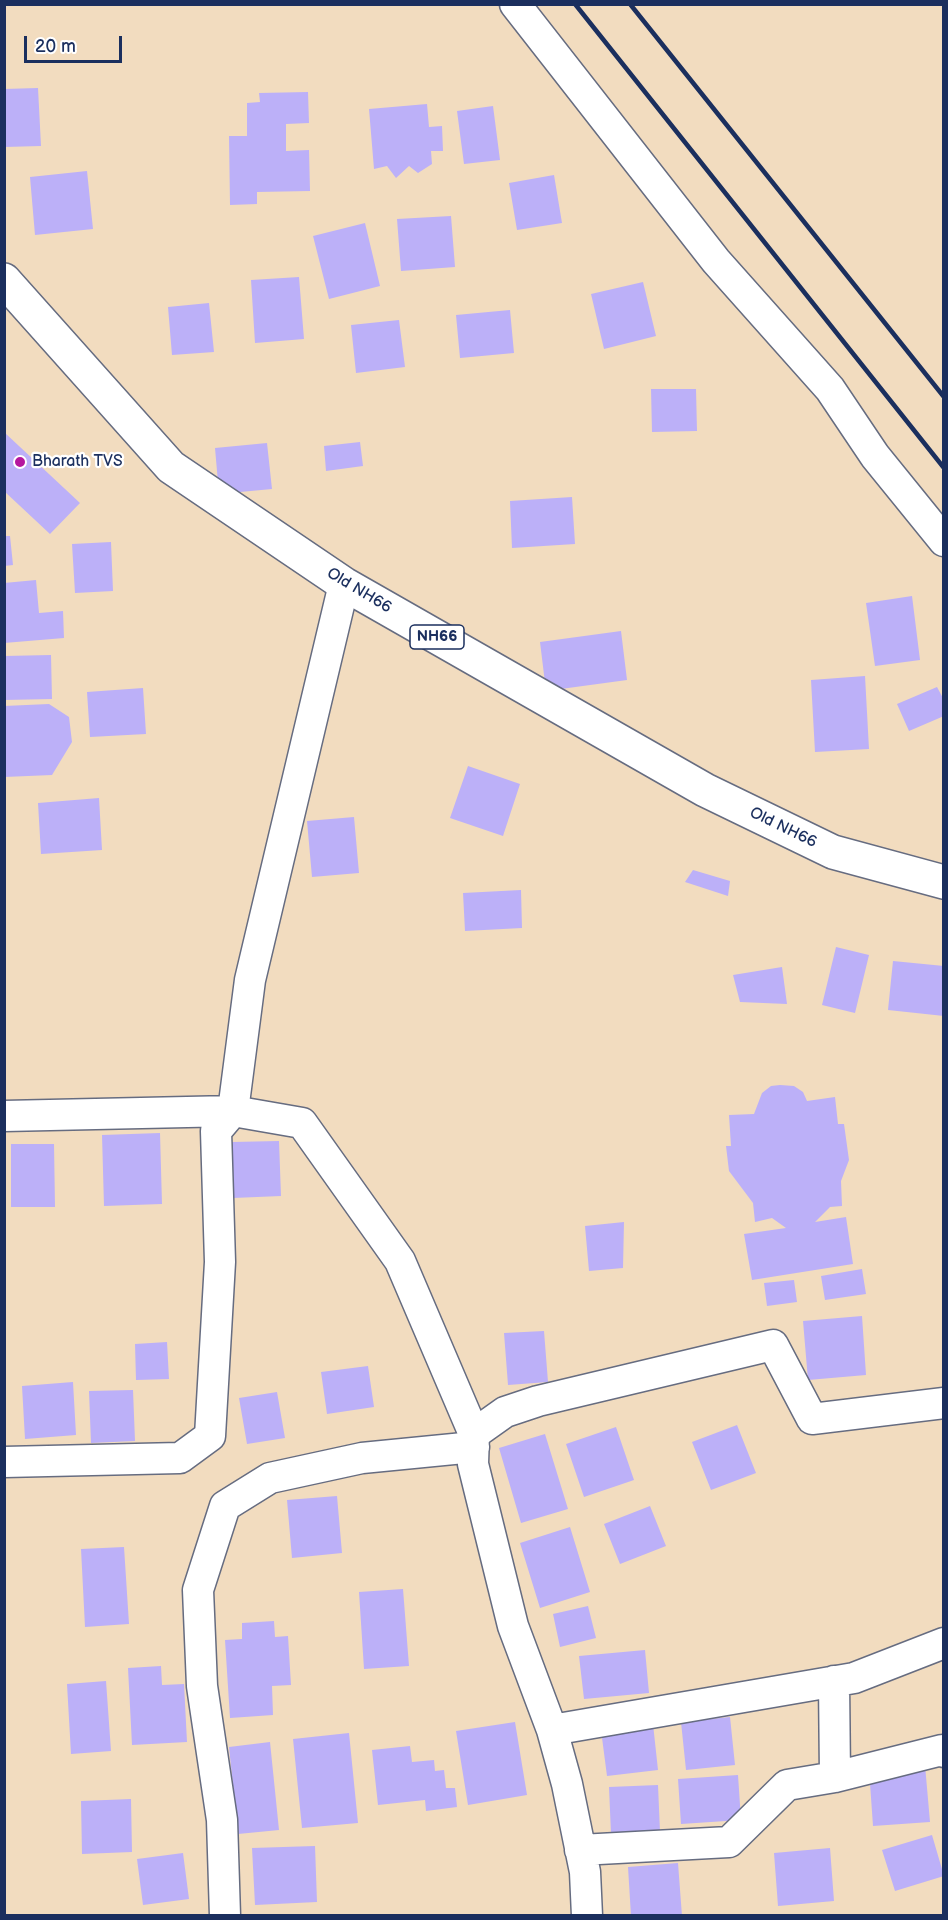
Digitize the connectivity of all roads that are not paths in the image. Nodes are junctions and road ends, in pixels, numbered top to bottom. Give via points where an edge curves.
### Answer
1 (515, 4) edge
2 (4, 280) edge
3 (944, 541) edge
4 (344, 584) junction
5 (944, 882) edge
6 (233, 1111) junction
7 (4, 1116) edge
8 (944, 1403) edge
9 (474, 1441) junction
10 (4, 1462) edge
11 (944, 1643) edge
12 (834, 1681) junction
13 (552, 1730) junction
14 (944, 1752) edge
15 (835, 1777) junction
16 (580, 1850) junction
17 (225, 1916) edge
18 (586, 1916) edge

1 - 3 street via 716,261 830,389 875,456
2 - 4 main road, Old NH66 / NH66 via 171,467
4 - 5 main road, Old NH66 / NH66 via 705,790 833,852
4 - 6 street via 250,980
6 - 7 street
6 - 9 street via 302,1123 400,1261
6 - 10 street via 216,1131 220,1262 210,1436 180,1458
8 - 9 street via 812,1419 773,1344 538,1401 505,1412
9 - 13 street via 473,1464 513,1626
9 - 17 street via 362,1458 270,1478 225,1506 198,1590 202,1686 222,1820
11 - 12 street via 854,1678
12 - 13 street
12 - 15 street
13 - 16 street
14 - 15 street
15 - 16 street via 787,1785 729,1842
16 - 18 street

